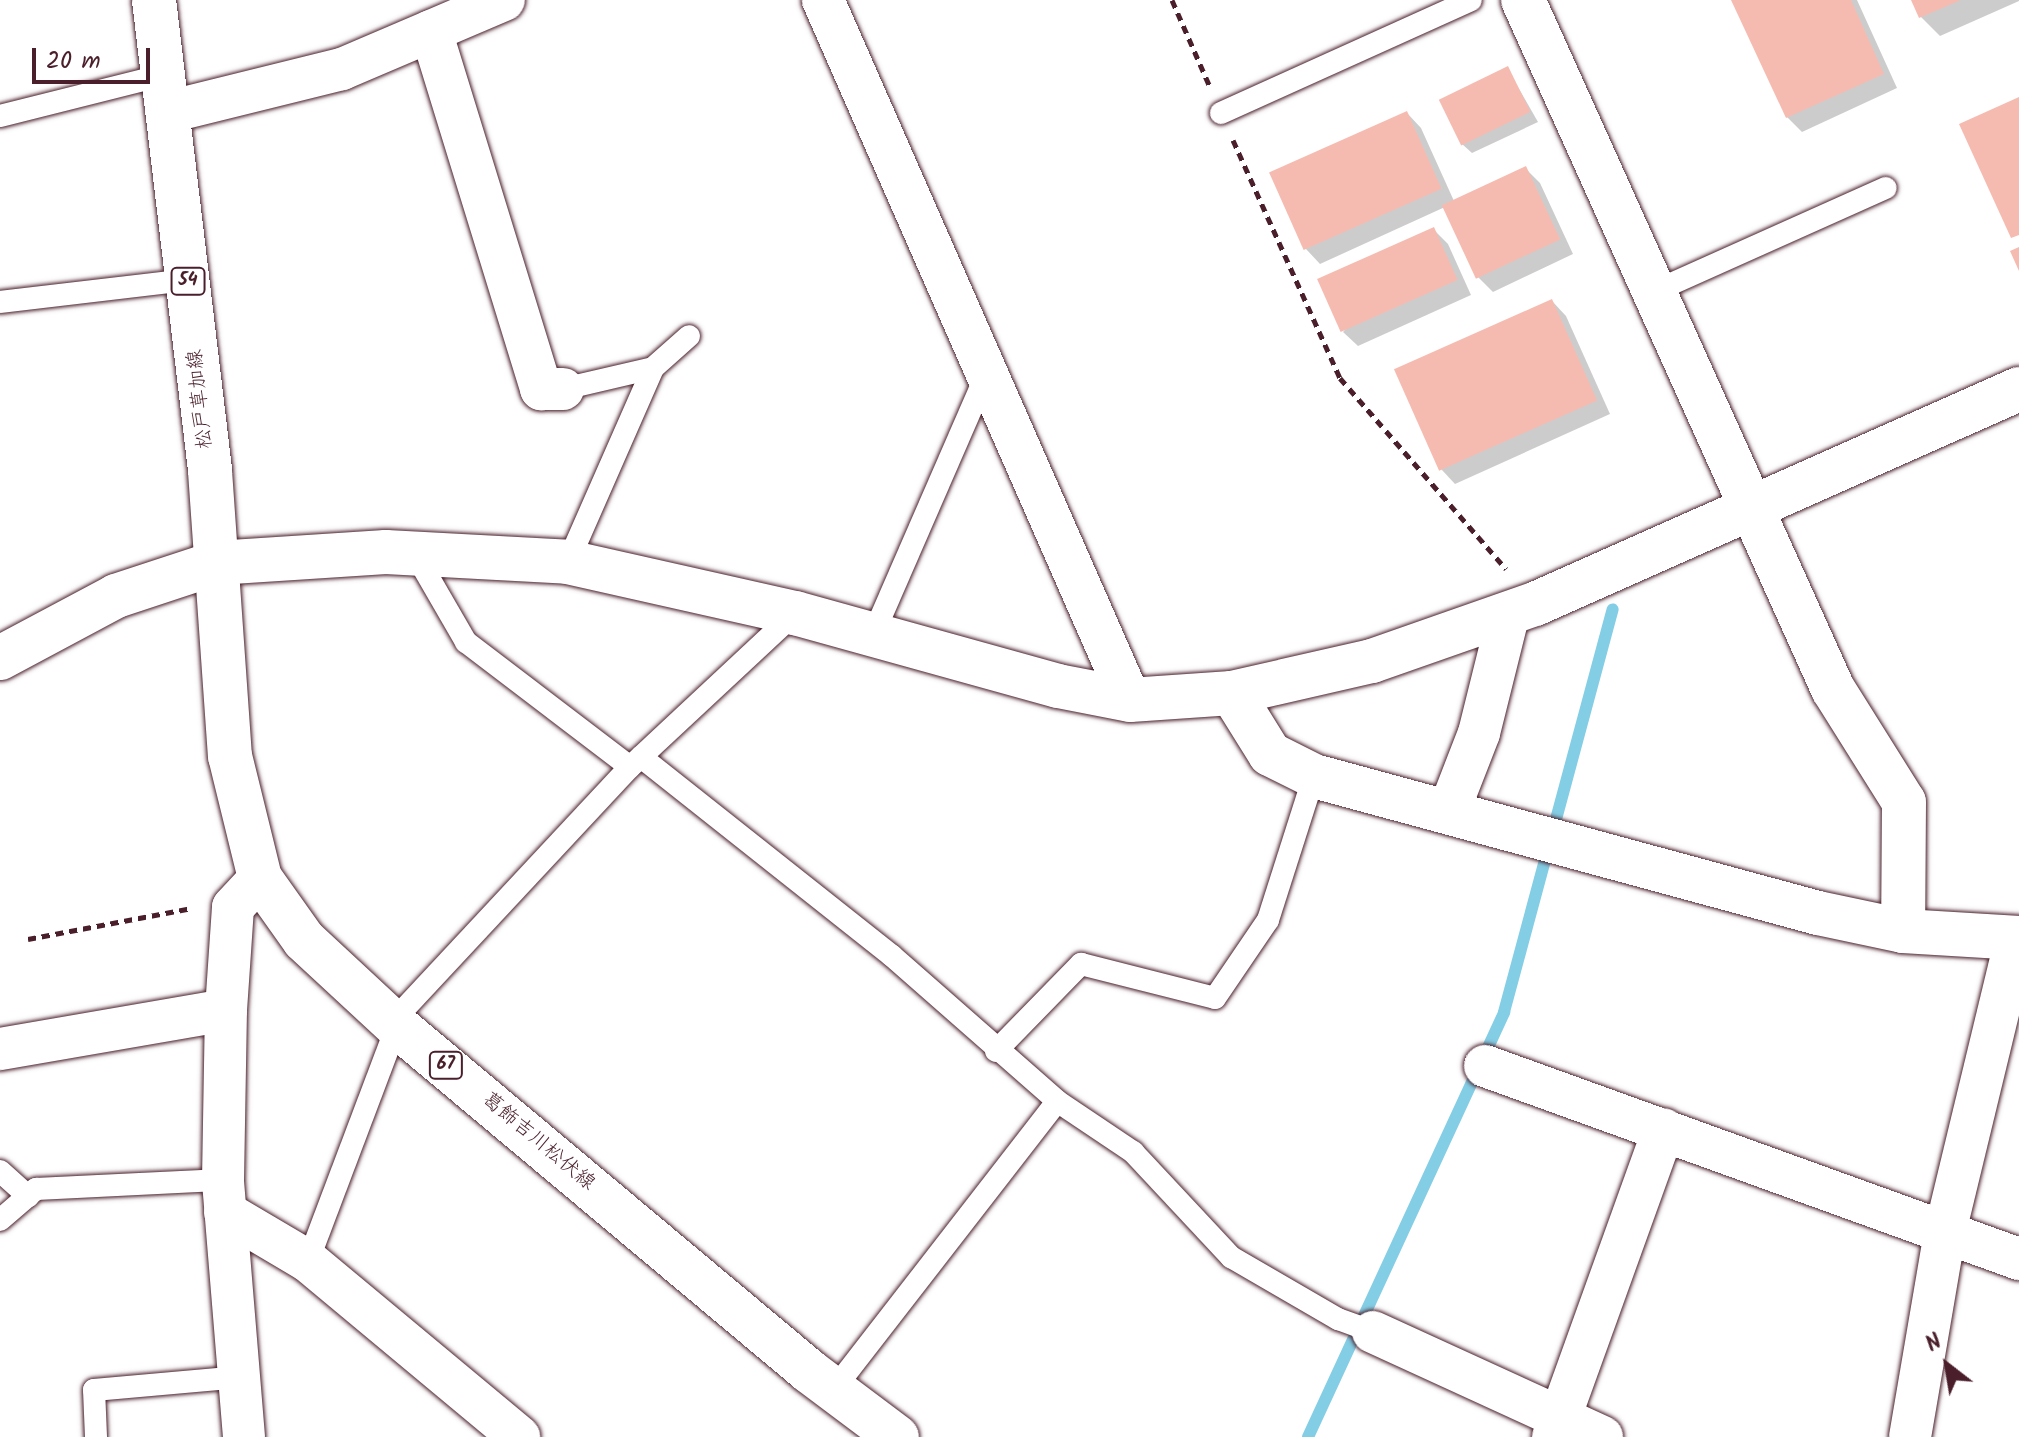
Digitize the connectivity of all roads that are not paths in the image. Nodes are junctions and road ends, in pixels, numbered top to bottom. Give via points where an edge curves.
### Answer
1 (154, 0) edge
2 (504, 0) edge
3 (823, 0) edge
4 (1471, 0) edge
5 (1523, 0) edge
6 (431, 31) junction
7 (165, 94) junction
8 (1221, 113) road end
9 (0, 116) edge
10 (1886, 188) dead end
11 (188, 280) junction
12 (1651, 293) junction
13 (0, 302) edge
14 (689, 336) dead end
15 (653, 368) junction
16 (986, 374) junction
17 (563, 389) joint
18 (2019, 389) edge
19 (1751, 507) junction
20 (414, 552) junction
21 (568, 562) junction
22 (216, 563) junction
23 (1522, 609) junction
24 (795, 613) junction
25 (873, 635) junction
26 (0, 658) edge
27 (1232, 693) junction
28 (1130, 700) junction
29 (635, 762) junction
30 (1314, 776) junction
31 (1448, 813) junction
32 (251, 888) junction
33 (1903, 931) junction
34 (2017, 939) edge
35 (226, 1010) junction
36 (395, 1024) junction
37 (0, 1049) edge
38 (996, 1051) junction
39 (1485, 1066) dead end
40 (1057, 1101) junction
41 (1664, 1129) junction
42 (0, 1171) edge
43 (28, 1196) junction
44 (224, 1196) junction
45 (0, 1220) edge
46 (1945, 1232) junction
47 (2019, 1259) edge
48 (308, 1261) junction
49 (1373, 1332) joint
50 (240, 1377) junction
51 (834, 1389) junction
52 (1556, 1429) edge
53 (96, 1437) edge
54 (244, 1437) edge
55 (519, 1437) edge
56 (897, 1437) edge
57 (1602, 1437) edge
58 (1910, 1437) edge

1 - 7 street, 松戸草加線 / 54
2 - 6 street
3 - 16 street
4 - 8 lane
5 - 12 street
6 - 7 street via 342,69
6 - 17 street via 541,389
7 - 9 lane
7 - 11 street, 松戸草加線 / 54
10 - 12 lane
11 - 13 lane
11 - 22 street, 松戸草加線 / 54
12 - 19 street
14 - 15 lane
15 - 17 lane
15 - 21 lane
16 - 25 lane
16 - 28 street
18 - 19 street
19 - 23 street
19 - 33 street via 1833,689 1904,802
20 - 21 street
20 - 22 street
20 - 29 lane via 466,642
21 - 24 street
22 - 26 street via 116,596
22 - 32 street, 葛飾吉川松伏線 / 67 via 230,756
23 - 27 street via 1372,661
23 - 31 street
24 - 25 street
24 - 29 lane
25 - 28 street via 1058,686
27 - 28 street
27 - 30 street via 1270,754
29 - 36 lane
29 - 38 lane via 891,955
30 - 31 street
30 - 38 lane via 1268,920 1215,998 1081,964
31 - 33 street
32 - 35 street via 233,907
32 - 36 street, 葛飾吉川松伏線 / 67
33 - 34 street
34 - 46 street
35 - 37 street
35 - 44 street
36 - 48 lane
36 - 51 street, 葛飾吉川松伏線 / 67
38 - 40 lane
39 - 41 street
40 - 49 lane via 1133,1152 1231,1257 1338,1319
40 - 51 lane
41 - 46 street
41 - 52 street
42 - 43 lane
43 - 44 lane via 36,1189
43 - 45 lane
44 - 48 street
44 - 50 street
46 - 47 street
46 - 58 street
48 - 55 street
49 - 52 street
50 - 53 lane via 94,1390
50 - 54 street
51 - 56 street, 葛飾吉川松伏線 / 67
52 - 57 street

